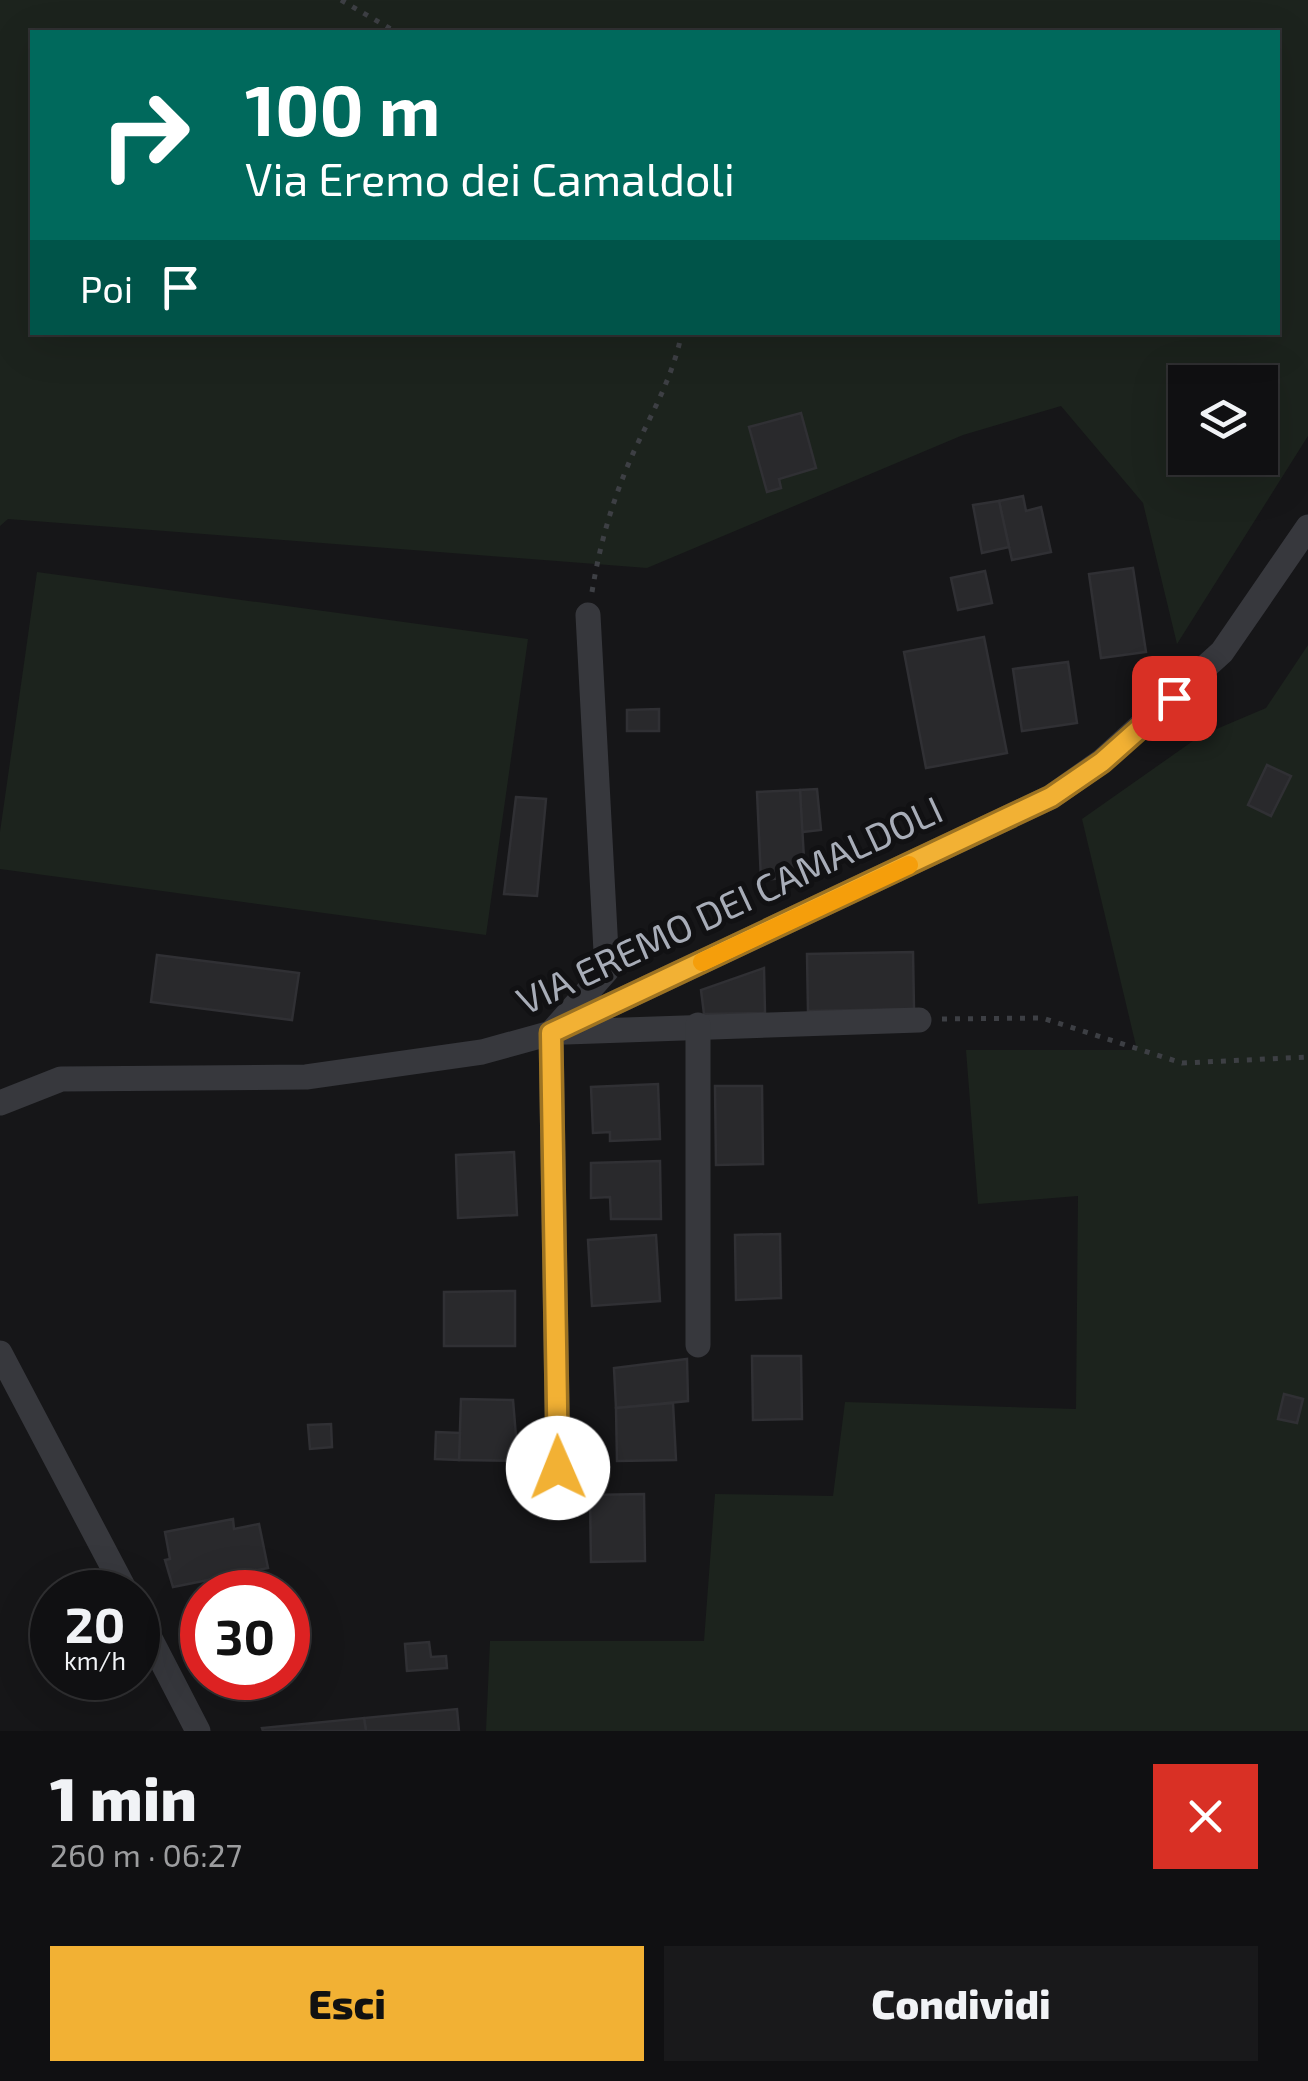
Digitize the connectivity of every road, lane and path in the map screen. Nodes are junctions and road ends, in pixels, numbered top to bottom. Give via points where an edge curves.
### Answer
1 (341, 0) edge
2 (393, 30) edge
3 (681, 335) edge
4 (1308, 526) edge
5 (588, 615) joint
6 (919, 1020) joint
7 (698, 1024) junction
8 (551, 1033) junction
9 (1308, 1058) edge
10 (0, 1102) edge
11 (698, 1345) dead end
12 (0, 1353) edge
13 (558, 1468) dead end
14 (114, 1570) edge
15 (160, 1657) edge
16 (198, 1731) edge

1 - 2 path
3 - 5 path via 674,374 634,450 601,536
4 - 8 street, VIA EREMO DEI CAMALDOLI via 1222,652 1102,762 1051,797
5 - 8 street via 607,970
6 - 7 street
6 - 9 path via 1042,1018 1182,1063
7 - 8 street
7 - 11 street
8 - 10 street, VIA EREMO DEI CAMALDOLI via 449,1058 306,1077 62,1079
8 - 13 street
12 - 14 street
15 - 16 street

